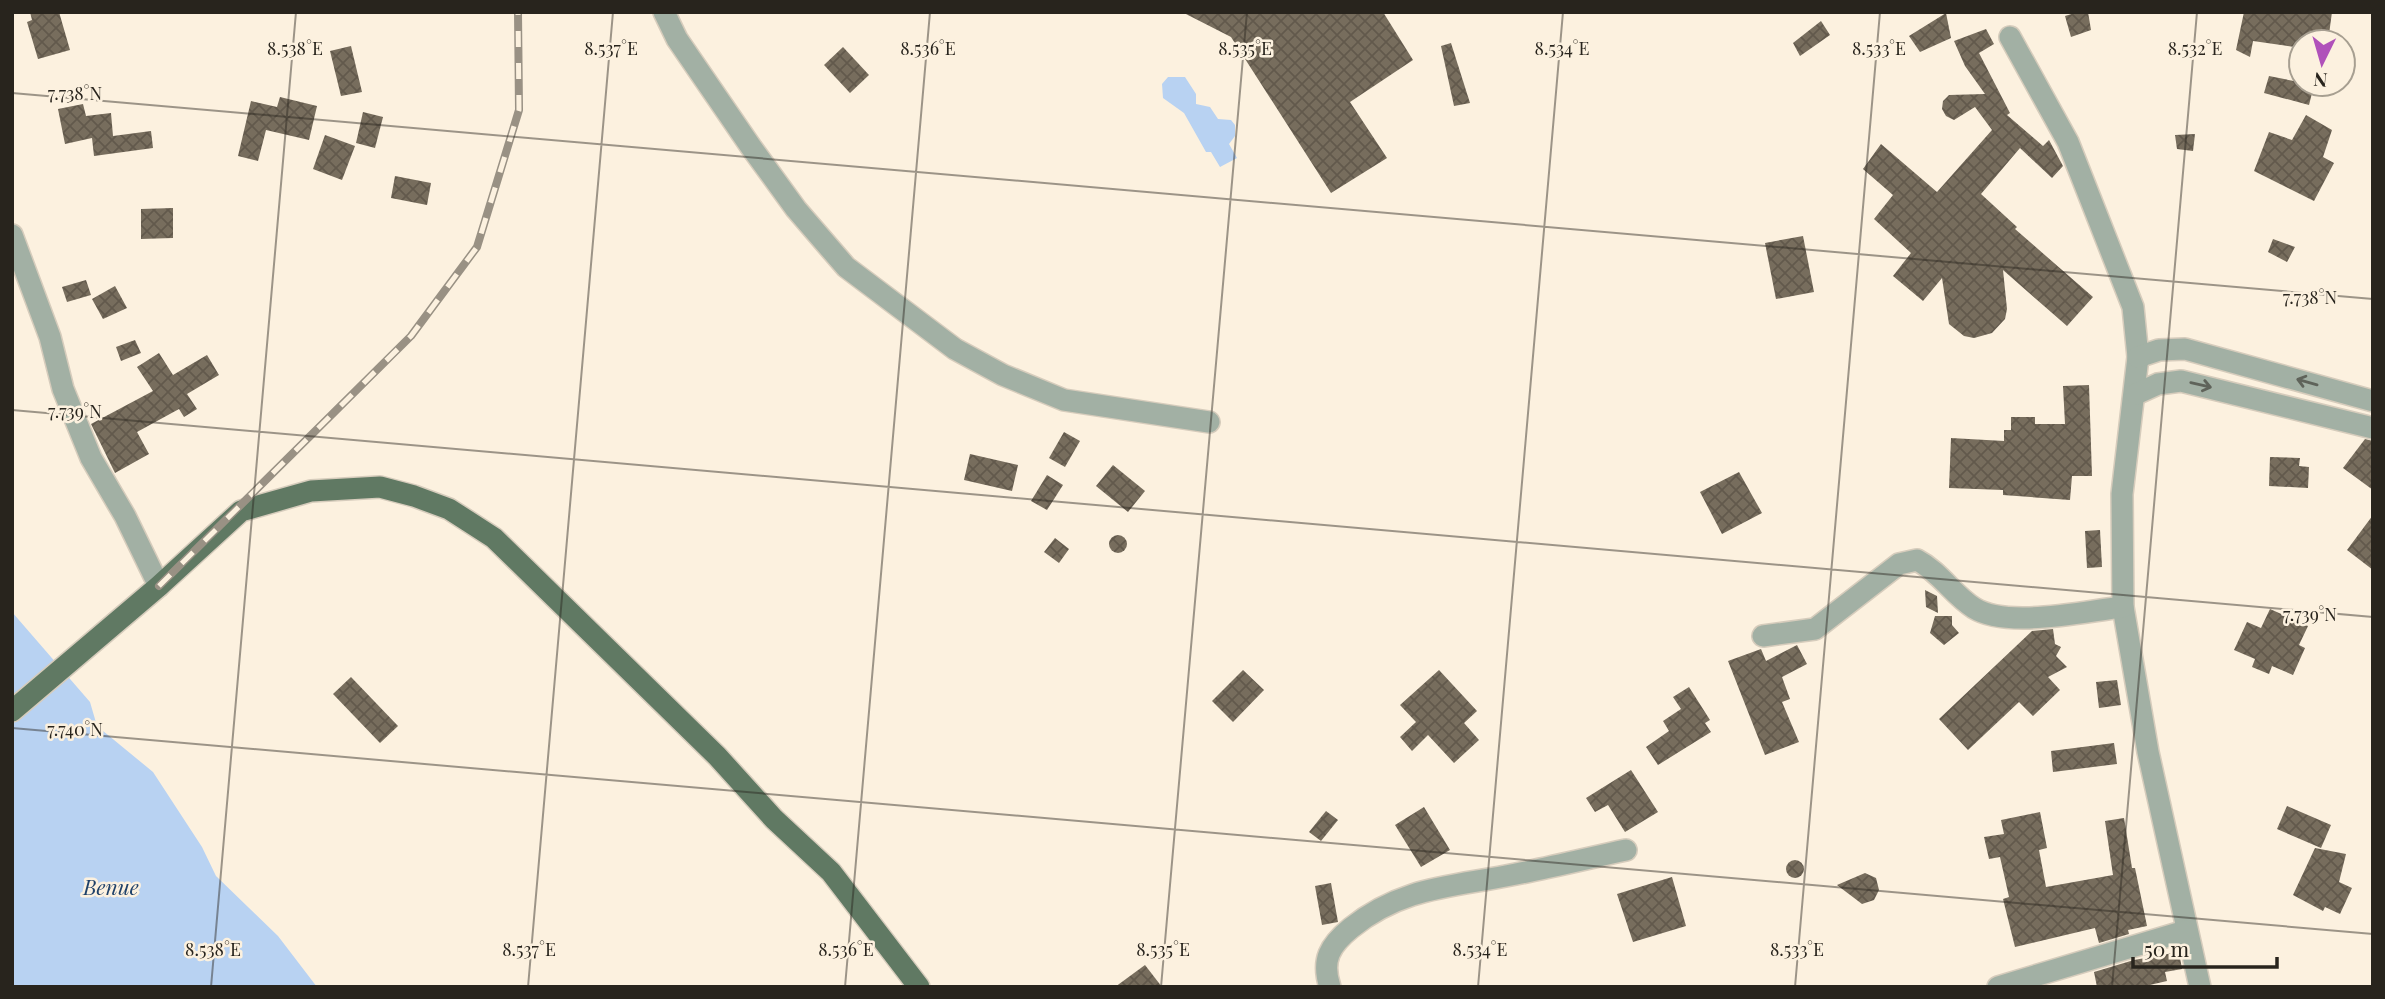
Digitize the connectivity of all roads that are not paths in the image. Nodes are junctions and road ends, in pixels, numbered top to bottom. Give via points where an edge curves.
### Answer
1 (664, 12) edge
2 (2010, 37) dead end
3 (12, 235) edge
4 (2138, 357) junction
5 (2136, 394) junction
6 (2373, 401) edge
7 (1209, 422) dead end
8 (2373, 428) edge
9 (159, 586) junction
10 (2123, 607) junction
11 (1763, 636) dead end
12 (12, 711) edge
13 (1626, 850) dead end
14 (2185, 931) junction
15 (919, 987) edge
16 (1330, 987) edge
17 (1998, 987) edge
18 (2200, 987) edge

1 - 7 street via 677,39 751,147 846,267 955,349 1003,375 1065,400
2 - 4 street via 2068,142 2133,307
3 - 9 street via 91,458
4 - 5 street
6 -> 4 street via 2185,349
5 -> 8 street via 2158,384 2181,381
5 - 10 street via 2122,494
9 - 12 main road
9 - 15 main road via 241,511 311,491 380,488 449,509 494,538 718,755 774,819 831,872
10 - 11 street via 2016,618 1992,616 1973,607 1932,568 1917,560 1899,564 1815,629
10 - 14 street
13 - 16 street via 1426,890 1389,902 1364,917 1329,950 1325,967
14 - 17 street
14 - 18 street

